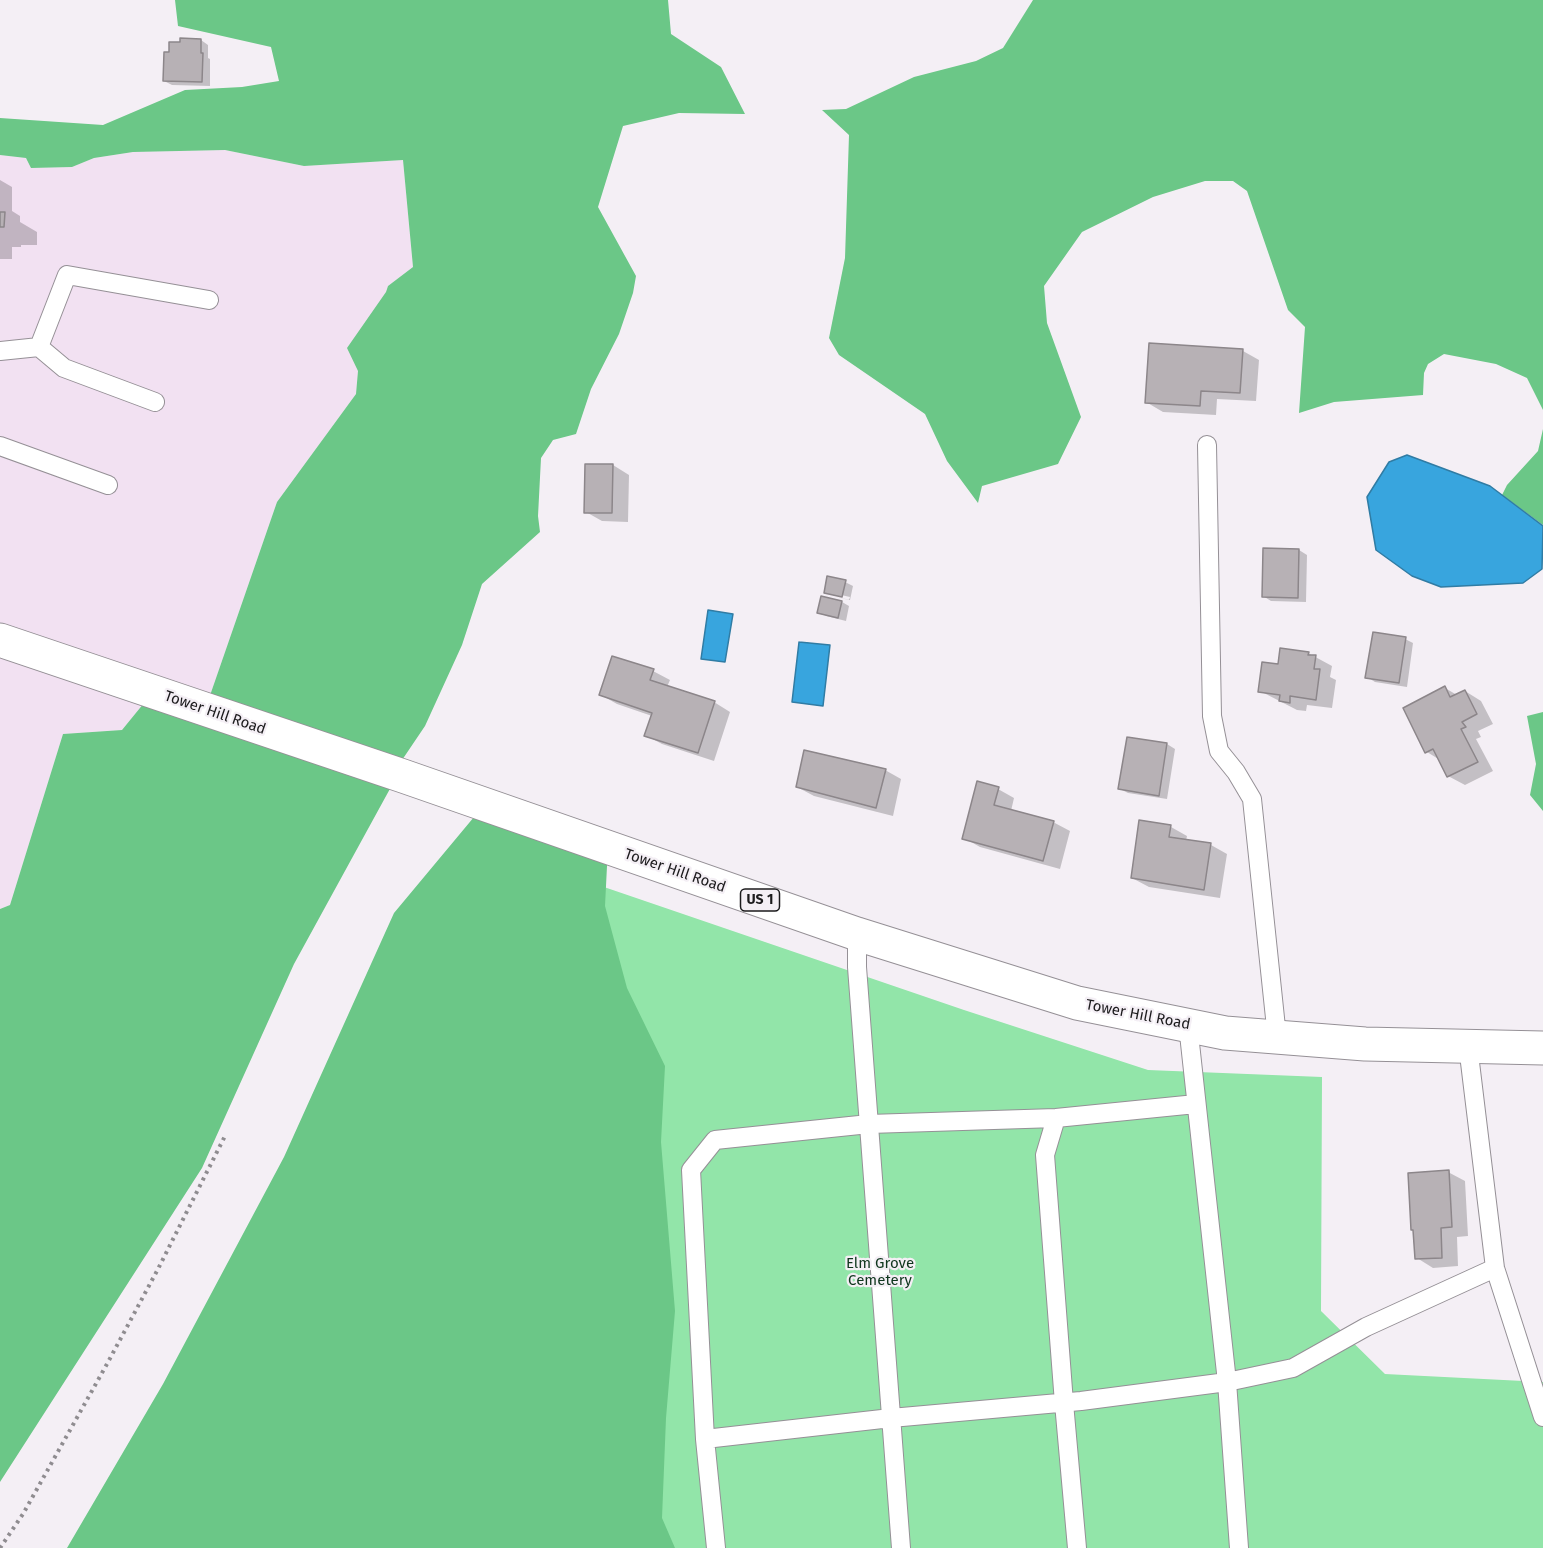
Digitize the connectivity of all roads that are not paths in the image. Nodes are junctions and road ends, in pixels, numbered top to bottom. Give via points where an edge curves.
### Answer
1 (209, 300) dead end
2 (39, 347) junction
3 (0, 351) edge
4 (155, 402) dead end
5 (1207, 445) dead end
6 (0, 446) edge
7 (108, 484) dead end
8 (0, 640) edge
9 (857, 934) junction
10 (1188, 1025) junction
11 (1277, 1037) junction
12 (1468, 1046) junction
13 (1543, 1048) edge
14 (1196, 1104) junction
15 (1056, 1118) junction
16 (869, 1124) junction
17 (1495, 1268) junction
18 (1227, 1382) junction
19 (1064, 1403) junction
20 (1543, 1417) edge
21 (891, 1418) junction
22 (705, 1439) junction
23 (717, 1548) edge
24 (901, 1548) edge
25 (1077, 1548) edge
26 (1239, 1548) edge

1 - 2 lane via 68,275
2 - 3 lane
2 - 4 lane via 64,368
5 - 11 lane via 1212,716 1219,751 1252,800
6 - 7 lane
8 - 9 main road, Tower Hill Road / US 1
9 - 10 main road, Tower Hill Road / US 1 via 1077,1003
9 - 16 lane
10 - 11 main road, Tower Hill Road / US 1
10 - 14 lane
11 - 12 main road, Tower Hill Road / US 1
12 - 13 main road, Tower Hill Road / US 1
12 - 17 lane
14 - 15 lane
14 - 18 lane
15 - 16 lane
15 - 19 lane via 1046,1155
16 - 21 lane
16 - 22 lane via 715,1140 691,1170
17 - 18 lane via 1366,1327 1293,1368
17 - 20 lane
18 - 19 lane
18 - 26 lane
19 - 21 lane
19 - 25 lane
21 - 22 lane
21 - 24 lane
22 - 23 lane

